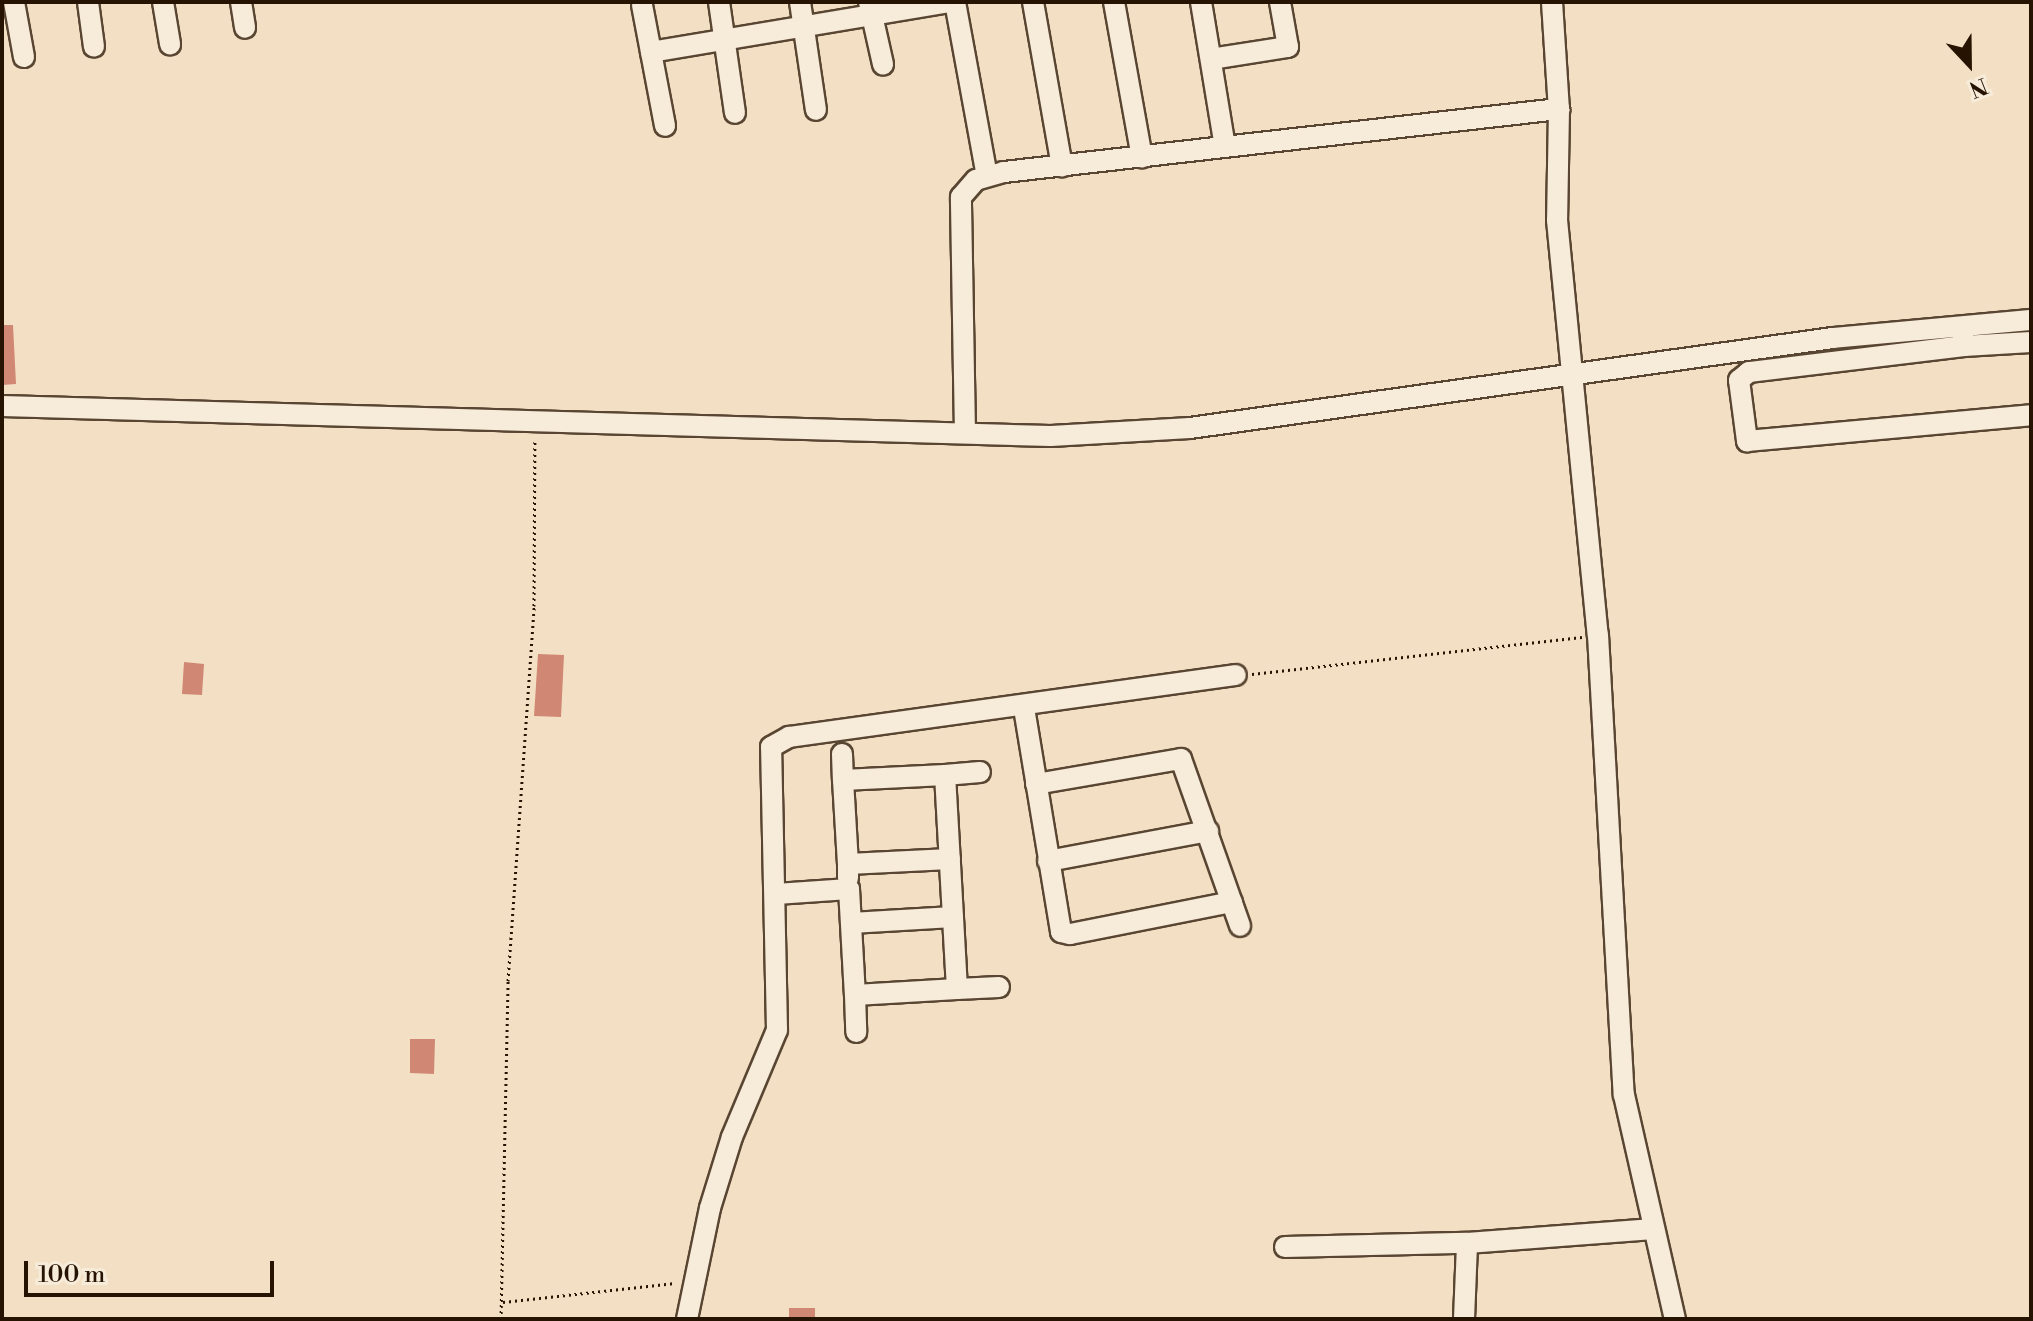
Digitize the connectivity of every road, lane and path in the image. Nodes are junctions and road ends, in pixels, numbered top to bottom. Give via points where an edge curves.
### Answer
1 (14, 2) edge
2 (88, 2) edge
3 (163, 2) edge
4 (241, 2) edge
5 (719, 2) edge
6 (800, 2) edge
7 (953, 2) edge
8 (1033, 2) edge
9 (1114, 2) edge
10 (1201, 2) edge
11 (1280, 2) edge
12 (1552, 2) edge
13 (642, 5) dead end
14 (870, 9) edge
15 (804, 27) junction
16 (245, 28) dead end
17 (724, 40) junction
18 (170, 44) dead end
19 (94, 47) dead end
20 (651, 52) junction
21 (24, 57) dead end
22 (1211, 59) junction
23 (883, 64) dead end
24 (1559, 109) junction
25 (816, 110) dead end
26 (735, 113) dead end
27 (1302, 125) dead end
28 (665, 126) dead end
29 (1224, 141) junction
30 (1142, 157) junction
31 (1062, 166) junction
32 (987, 176) junction
33 (2031, 320) edge
34 (1961, 324) junction
35 (2031, 342) edge
36 (1964, 346) junction
37 (1572, 373) junction
38 (2, 406) edge
39 (2031, 415) edge
40 (535, 422) junction
41 (965, 433) junction
42 (1598, 635) junction
43 (1236, 675) joint
44 (1024, 708) junction
45 (842, 754) dead end
46 (980, 772) dead end
47 (945, 775) junction
48 (843, 780) junction
49 (1036, 784) junction
50 (1208, 831) junction
51 (950, 859) junction
52 (1048, 861) junction
53 (848, 864) junction
54 (849, 889) junction
55 (776, 894) junction
56 (1232, 902) junction
57 (953, 917) junction
58 (851, 923) junction
59 (1240, 926) dead end
60 (999, 987) dead end
61 (957, 989) junction
62 (855, 995) junction
63 (856, 1032) dead end
64 (1653, 1229) junction
65 (1467, 1243) junction
66 (1285, 1247) dead end
67 (694, 1281) junction
68 (501, 1302) junction
69 (501, 1319) edge
70 (687, 1319) edge
71 (1464, 1319) edge
72 (1675, 1319) edge

1 - 21 street
2 - 19 street
3 - 18 street
4 - 16 street
5 - 17 street
6 - 15 street
7 - 14 street
7 - 32 street
8 - 31 street
9 - 30 street
10 - 22 street
11 - 22 street via 1288,47
12 - 24 street
13 - 20 street
14 - 15 street
14 - 23 street
15 - 17 street
15 - 25 street
17 - 20 street
17 - 26 street
20 - 28 street
22 - 29 street
24 - 29 street
24 - 37 street via 1557,220
27 - 29 street
29 - 30 street
30 - 31 street
31 - 32 street
32 - 41 street via 961,197
33 - 34 street
34 - 36 street
34 - 37 street
35 - 36 street
36 - 39 street via 1749,372 1739,380 1747,441
37 - 41 street via 1190,428 1051,436
37 - 42 street
38 - 40 street
40 - 41 street
40 - 68 path via 534,606 508,981
42 - 43 path
42 - 64 street via 1624,1095
43 - 44 street
44 - 49 street
44 - 55 street via 789,737 776,743 768,752
45 - 48 street
46 - 47 street
47 - 48 street
47 - 51 street
48 - 53 street
49 - 50 street via 1181,759
49 - 52 street
50 - 52 street
50 - 56 street
51 - 53 street
51 - 57 street
52 - 56 street via 1060,929 1066,934
53 - 54 street
54 - 55 street
54 - 58 street
55 - 67 street via 777,1030 732,1137
56 - 59 street
57 - 58 street
57 - 61 street
58 - 62 street
60 - 61 street
61 - 62 street
62 - 63 street
64 - 65 street
64 - 72 street
65 - 66 street
65 - 71 street
67 - 68 path
67 - 70 street
68 - 69 path

